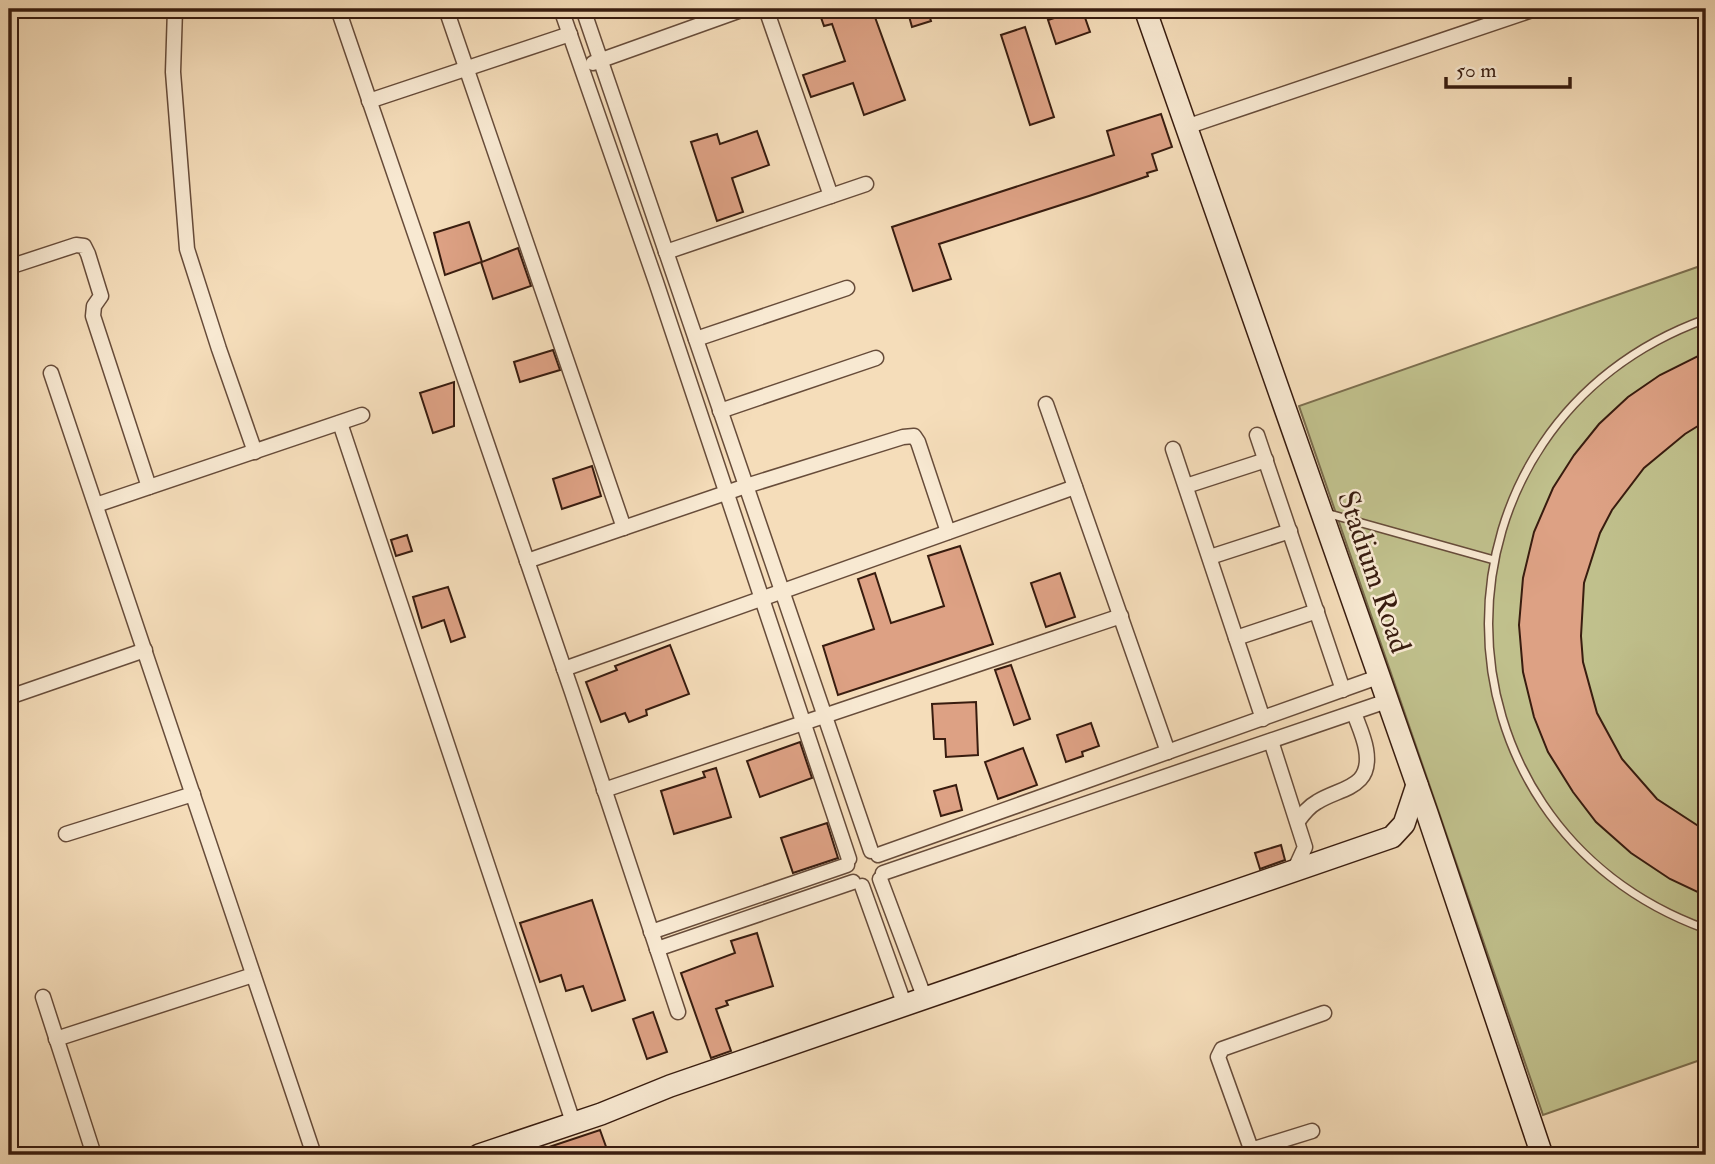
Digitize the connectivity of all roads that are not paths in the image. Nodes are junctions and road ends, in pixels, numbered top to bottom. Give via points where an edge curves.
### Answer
1 (175, 9) edge
2 (338, 9) edge
3 (446, 9) edge
4 (561, 9) edge
5 (583, 9) edge
6 (744, 9) edge
7 (766, 9) edge
8 (1145, 9) edge
9 (1535, 9) edge
10 (1515, 12) edge
11 (570, 34) junction
12 (600, 60) junction
13 (582, 67) junction
14 (466, 69) junction
15 (369, 101) junction
16 (1186, 127) junction
17 (866, 184) dead end
18 (831, 196) junction
19 (666, 252) junction
20 (9, 267) edge
21 (847, 288) dead end
22 (1706, 319) edge
23 (696, 339) junction
24 (876, 358) dead end
25 (51, 373) dead end
26 (1046, 404) dead end
27 (720, 411) junction
28 (362, 415) dead end
29 (340, 423) junction
30 (1257, 435) dead end
31 (1174, 449) dead end
32 (255, 452) junction
33 (1266, 460) junction
34 (746, 486) junction
35 (1186, 486) junction
36 (149, 487) junction
37 (1075, 487) junction
38 (726, 493) junction
39 (96, 505) junction
40 (1322, 512) junction
41 (624, 528) junction
42 (1290, 531) junction
43 (948, 532) junction
44 (1210, 557) junction
45 (1494, 560) junction
46 (527, 561) junction
47 (782, 591) junction
48 (762, 600) junction
49 (1317, 611) junction
50 (1121, 616) junction
51 (1236, 638) junction
52 (145, 650) junction
53 (564, 669) junction
54 (1378, 677) junction
55 (1343, 690) junction
56 (15, 695) dead end
57 (1387, 701) junction
58 (1354, 713) junction
59 (825, 716) junction
60 (1263, 719) junction
61 (804, 724) junction
62 (1271, 741) junction
63 (1168, 752) junction
64 (1417, 785) junction
65 (604, 790) junction
66 (193, 794) junction
67 (1298, 821) junction
68 (66, 834) dead end
69 (875, 853) junction
70 (848, 862) junction
71 (1294, 872) junction
72 (881, 876) junction
73 (857, 884) junction
74 (1706, 929) edge
75 (651, 932) junction
76 (657, 949) junction
77 (253, 975) junction
78 (43, 997) dead end
79 (915, 1003) junction
80 (678, 1012) dead end
81 (1324, 1013) dead end
82 (56, 1039) junction
83 (573, 1122) junction
84 (1312, 1131) dead end
85 (1284, 1141) junction
86 (94, 1155) edge
87 (314, 1155) edge
88 (479, 1155) edge
89 (1289, 1155) edge
90 (1542, 1155) edge

1 - 32 street via 173,72 187,249
2 - 15 street
3 - 14 street
4 - 11 street
5 - 12 street
6 - 12 street
7 - 18 street
8 - 16 main road, Stadium Road
9 - 10 street
10 - 16 street
11 - 13 street
11 - 14 street
12 - 13 street
12 - 19 street
13 - 38 street
14 - 15 street
14 - 41 street
15 - 46 street
16 - 40 main road, Stadium Road
17 - 18 street
18 - 19 street
19 - 23 street
20 - 36 street via 83,246 101,296 93,316
21 - 23 street
22 - 45 lane via 1621,363 1580,398 1547,439 1520,485
23 - 27 street
24 - 27 street
25 - 39 street
26 - 37 street
27 - 34 street
28 - 29 street
29 - 32 street
29 - 83 street
30 - 33 street
31 - 35 street
32 - 36 street
33 - 35 street
33 - 42 street
34 - 38 street
34 - 43 street via 914,436
34 - 47 street
35 - 44 street
36 - 39 street
37 - 43 street
37 - 50 street
38 - 41 street
38 - 48 street
39 - 52 street
40 - 45 lane
40 - 54 main road, Stadium Road
41 - 46 street
42 - 44 street
42 - 49 street
43 - 47 street
44 - 51 street
45 - 74 lane via 1488,609 1491,671 1506,731 1526,777 1568,838 1604,872 1644,901
46 - 53 street
47 - 48 street
47 - 59 street
48 - 53 street
48 - 61 street
49 - 51 street
49 - 55 street
50 - 59 street
50 - 63 street
51 - 60 street
52 - 56 street
52 - 66 street
53 - 65 street
54 - 55 street
54 - 57 main road, Stadium Road
55 - 60 street
57 - 58 street
57 - 64 main road, Stadium Road
58 - 62 street
58 - 67 street via 1366,747 1364,775 1352,788 1306,809
59 - 61 street
59 - 69 street
60 - 63 street
61 - 65 street
61 - 70 street
62 - 67 street
62 - 72 street
63 - 69 street
64 - 71 main road via 1404,824 1392,837
64 - 90 main road, Stadium Road
65 - 75 street
66 - 68 street
66 - 77 street
67 - 71 street via 1305,847
69 - 70 street via 861,850
69 - 72 street via 883,863
70 - 73 street via 849,877
70 - 75 street
71 - 79 main road
72 - 73 street via 872,885
72 - 79 street
73 - 76 street
73 - 79 street
75 - 76 street
76 - 80 street
77 - 82 street
77 - 87 street
78 - 82 street
79 - 83 main road
81 - 85 street via 1222,1049 1218,1057 1250,1146 1254,1149
82 - 86 street
83 - 88 main road
84 - 85 street
85 - 89 street

